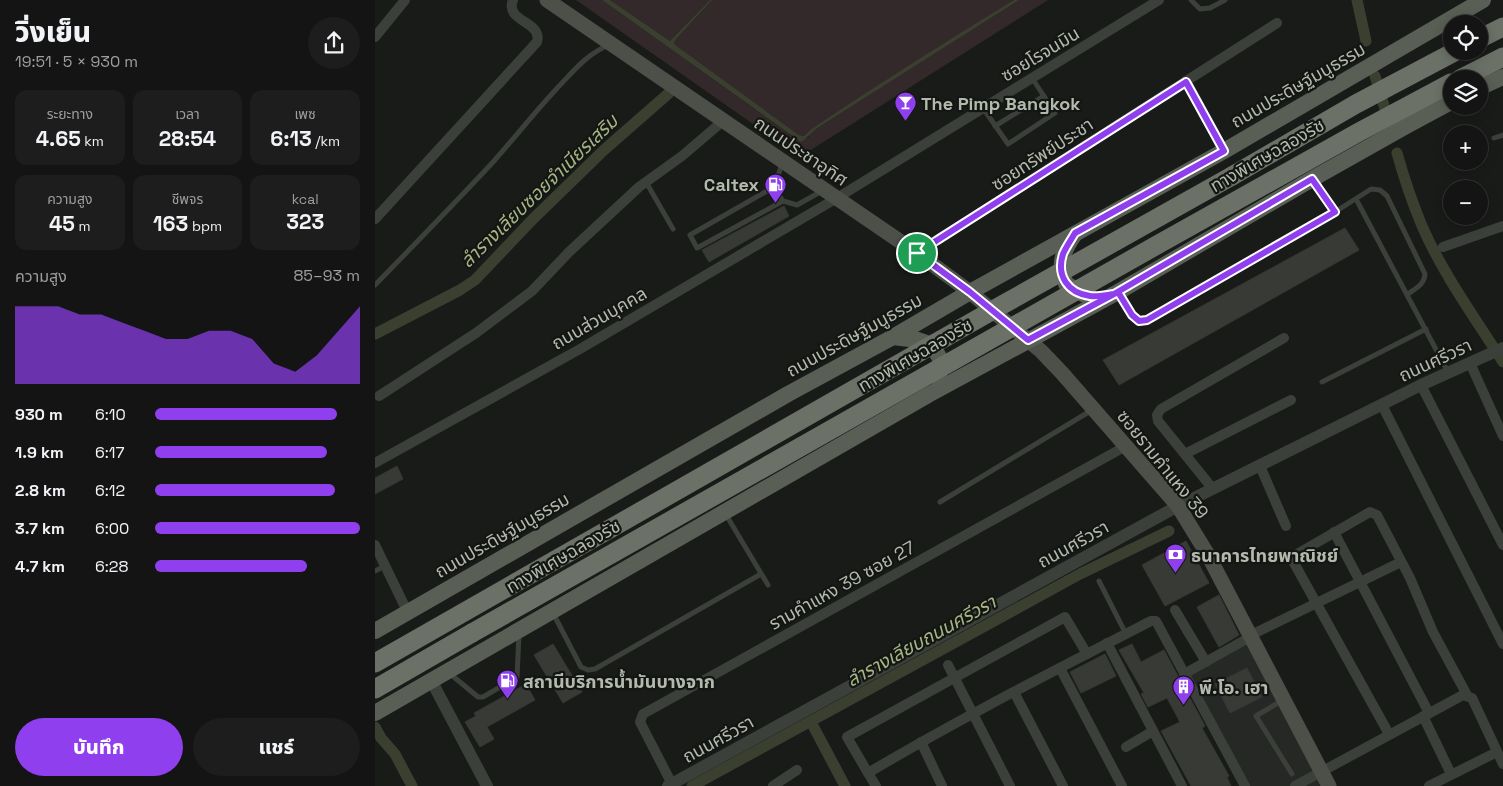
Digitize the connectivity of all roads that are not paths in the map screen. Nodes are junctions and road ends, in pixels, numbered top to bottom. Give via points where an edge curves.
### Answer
1 (405, 0) edge
2 (513, 0) edge
3 (547, 0) edge
4 (1159, 0) edge
5 (1191, 0) edge
6 (1225, 0) edge
7 (1483, 0) edge
8 (1277, 23) dead end
9 (1503, 27) edge
10 (1488, 35) edge
11 (375, 36) edge
12 (611, 44) junction
13 (1503, 57) edge
14 (1443, 58) edge
15 (1478, 70) edge
16 (1503, 77) edge
17 (1032, 78) junction
18 (1186, 82) junction
19 (1488, 84) edge
20 (1443, 87) edge
21 (1044, 96) junction
22 (1443, 106) edge
23 (983, 108) junction
24 (723, 121) junction
25 (995, 126) junction
26 (1503, 134) edge
27 (1494, 138) dead end
28 (1224, 151) junction
29 (783, 162) junction
30 (1312, 179) junction
31 (646, 182) junction
32 (774, 187) junction
33 (830, 194) junction
34 (1356, 199) junction
35 (783, 201) junction
36 (1335, 212) junction
37 (375, 219) edge
38 (1503, 226) edge
39 (673, 229) dead end
40 (1075, 233) junction
41 (1443, 247) dead end
42 (917, 253) junction
43 (375, 285) edge
44 (970, 292) junction
45 (1116, 293) junction
46 (1408, 294) junction
47 (1426, 329) junction
48 (893, 337) junction
49 (1284, 338) dead end
50 (1028, 340) junction
51 (1498, 350) edge
52 (1470, 363) junction
53 (1448, 372) junction
54 (1322, 382) dead end
55 (1421, 385) junction
56 (928, 395) junction
57 (379, 396) dead end
58 (1291, 400) dead end
59 (1382, 405) junction
60 (1094, 409) junction
61 (1503, 436) edge
62 (1125, 446) junction
63 (1185, 454) junction
64 (375, 463) edge
65 (1260, 466) junction
66 (1213, 488) junction
67 (940, 502) dead end
68 (1177, 506) junction
69 (725, 512) junction
70 (1286, 526) dead end
71 (1334, 532) junction
72 (375, 546) edge
73 (1503, 546) edge
74 (1401, 562) junction
75 (385, 566) junction
76 (375, 571) edge
77 (761, 574) junction
78 (1099, 581) dead end
79 (1360, 582) junction
80 (768, 585) dead end
81 (1317, 602) junction
82 (1175, 610) dead end
83 (552, 612) junction
84 (407, 613) junction
85 (519, 630) junction
86 (375, 631) edge
87 (1126, 634) junction
88 (1252, 636) junction
89 (1107, 643) junction
90 (1503, 644) edge
91 (1087, 654) junction
92 (1206, 662) junction
93 (375, 663) edge
94 (948, 664) dead end
95 (1060, 668) junction
96 (447, 672) junction
97 (1185, 674) junction
98 (955, 678) junction
99 (431, 680) junction
100 (375, 688) edge
101 (1014, 692) junction
102 (1467, 695) junction
103 (1285, 699) junction
104 (375, 713) edge
105 (974, 714) junction
106 (1426, 715) junction
107 (1153, 732) junction
108 (1389, 734) junction
109 (921, 742) junction
110 (1126, 747) dead end
111 (1497, 752) junction
112 (1503, 764) edge
113 (797, 770) dead end
114 (1321, 771) junction
115 (869, 773) junction
116 (1292, 774) dead end
117 (1451, 774) junction
118 (670, 785) edge
119 (487, 786) edge
120 (772, 786) edge
121 (876, 786) edge
122 (943, 786) edge
123 (1010, 786) edge
124 (1063, 786) edge
125 (1123, 786) edge
126 (1182, 786) edge
127 (1245, 786) edge
128 (1295, 786) edge
129 (1329, 786) edge
130 (1429, 786) edge

1 - 11 street
2 - 37 street via 513,14 536,31 537,42
3 - 12 main road, ถนนประชาอุทิศ
4 - 17 street, ซอยโรจนมิน
5 - 6 lane via 1200,9
7 - 28 main road, ถนนประดิษฐ์มนูธรรม
8 - 18 street, ซอยทรัพย์ประชา
9 - 10 highway
12 - 24 main road, ถนนประชาอุทิศ
12 - 43 lane via 596,50 581,63 432,228
13 - 15 highway
14 - 93 highway, ทางพิเศษฉลองรัช, bridge via 1356,104
16 - 19 main road
17 - 21 lane
17 - 23 street, ซอยโรจนมิน
18 - 28 street
18 - 42 street, ซอยทรัพย์ประชา
20 - 100 highway, ทางพิเศษฉลองรัช, bridge via 1173,236
21 - 25 lane
21 - 25 lane via 1055,113 1007,144
22 - 30 main road
23 - 25 lane
23 - 33 street, ซอยโรจนมิน
24 - 29 main road, ถนนประชาอุทิศ
24 - 31 street
26 - 27 lane
28 - 40 main road, ถนนประดิษฐ์มนูธรรม
29 - 32 lane
29 - 33 main road, ถนนประชาอุทิศ
30 - 36 lane
30 - 45 main road
31 - 39 lane
31 - 57 street via 569,252 532,291 476,333
32 - 35 lane
32 - 35 lane via 690,235 697,248
33 - 35 lane via 797,205
33 - 42 main road, ถนนประชาอุทิศ
33 - 64 street, ถนนส่วนบุคคล via 580,349
34 - 36 lane
34 - 46 lane
34 - 46 lane via 1371,189 1380,190 1387,196 1425,274 1421,285
36 - 45 lane via 1147,320 1139,321 1132,315
38 - 41 street
40 - 44 main road, ถนนประดิษฐ์มนูธรรม
40 - 45 main road via 1061,263 1066,284 1090,296
42 - 44 main road, ถนนประชาอุทิศ
44 - 48 main road, ถนนประดิษฐ์มนูธรรม
44 - 50 main road, ถนนประชาอุทิศ
45 - 50 main road
46 - 47 lane
47 - 53 lane
47 - 54 lane
48 - 56 main road via 931,344 941,362 937,382
48 - 84 main road, ถนนประดิษฐ์มนูธรรม
49 - 63 street via 1161,409 1157,415 1159,421
50 - 56 main road
50 - 60 main road, ซอยรามคำแหง 39
51 - 52 street, ถนนศรีวรา
52 - 53 street, ถนนศรีวรา
52 - 61 street
53 - 55 street, ถนนศรีวรา
55 - 59 street, ถนนศรีวรา
55 - 73 street
56 - 69 main road
58 - 63 street
59 - 65 street, ถนนศรีวรา
59 - 90 street
60 - 62 main road, ซอยรามคำแหง 39
60 - 67 lane
62 - 68 main road, ซอยรามคำแหง 39
62 - 118 street, รามคำแหง 39 ซอย 27 via 643,714 640,722
63 - 66 street
65 - 66 street, ถนนศรีวรา
65 - 70 street
66 - 68 street, ถนนศรีวรา
68 - 88 main road, ซอยรามคำแหง 39
68 - 118 street, ถนนศรีวรา
69 - 77 lane
69 - 83 main road
71 - 74 street via 1370,512 1377,515
71 - 79 street
71 - 81 street via 1297,554 1294,563
72 - 75 street
74 - 79 street
74 - 102 street
75 - 76 lane
75 - 84 street
77 - 80 lane
77 - 83 lane via 595,669 581,667
78 - 87 lane
79 - 81 street
79 - 106 street
81 - 88 street
81 - 108 street
82 - 92 street
83 - 85 main road
84 - 86 main road, ถนนประดิษฐ์มนูธรรม
85 - 96 main road
85 - 96 lane via 517,677 483,698
87 - 89 street
87 - 97 street via 1156,620
88 - 92 street
88 - 103 main road, ซอยรามคำแหง 39
89 - 91 street
89 - 107 street
91 - 95 street
91 - 98 street via 1065,617
92 - 97 street
94 - 98 street
95 - 101 street
95 - 125 street
96 - 99 main road
97 - 127 street
98 - 105 street
98 - 115 street via 847,737
99 - 104 main road
99 - 119 street
101 - 105 street
101 - 124 street
102 - 106 street
102 - 111 street via 1472,698
103 - 114 main road, ซอยรามคำแหง 39
103 - 116 lane via 1256,716
105 - 109 street
105 - 123 street
106 - 108 street
106 - 117 street
107 - 110 street
107 - 126 street
108 - 114 street
109 - 115 street
109 - 122 street
111 - 112 street
111 - 117 street
113 - 120 street
114 - 128 street
114 - 129 main road, ซอยรามคำแหง 39
115 - 121 street
117 - 130 street

